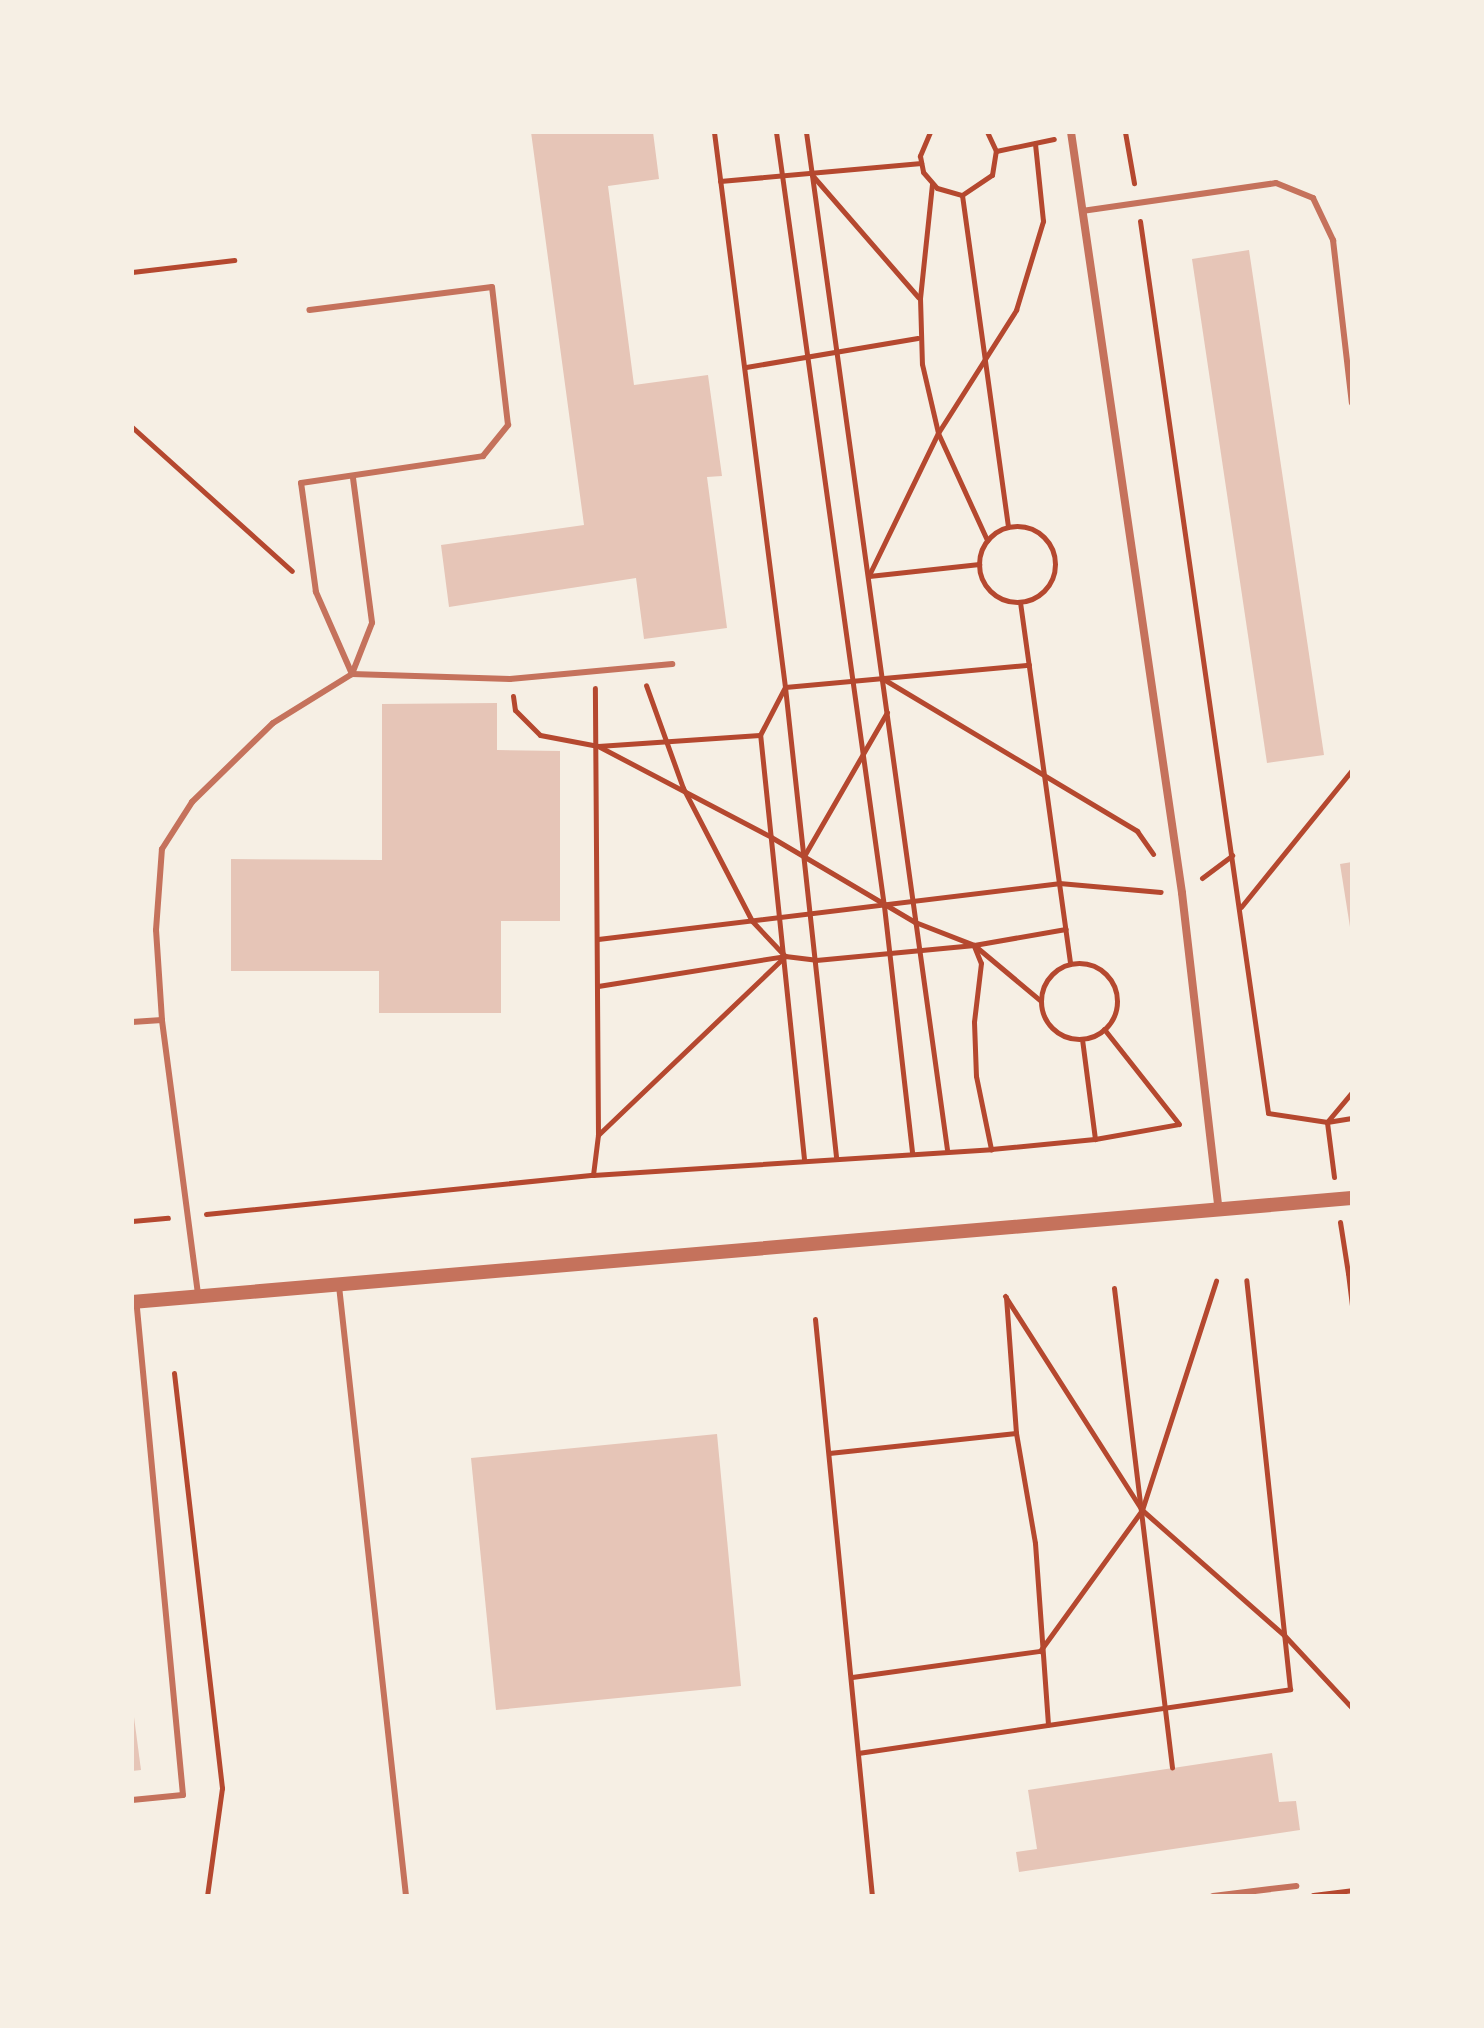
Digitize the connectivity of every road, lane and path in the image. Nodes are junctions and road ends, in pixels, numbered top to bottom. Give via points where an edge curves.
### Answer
1 (714, 132) edge
2 (776, 132) edge
3 (806, 132) edge
4 (930, 132) edge
5 (987, 132) edge
6 (1125, 132) edge
7 (1072, 134) edge
8 (1035, 143) junction
9 (996, 151) junction
10 (921, 163) junction
11 (811, 174) junction
12 (782, 176) junction
13 (720, 181) junction
14 (932, 184) junction
15 (962, 195) junction
16 (1137, 204) junction
17 (1082, 211) junction
18 (234, 260) dead end
19 (132, 272) edge
20 (920, 298) junction
21 (309, 310) dead end
22 (918, 338) junction
23 (836, 353) junction
24 (985, 355) junction
25 (805, 357) junction
26 (746, 367) junction
27 (1352, 403) edge
28 (132, 427) edge
29 (938, 433) junction
30 (353, 478) junction
31 (1008, 526) junction
32 (987, 540) junction
33 (979, 564) junction
34 (869, 576) junction
35 (316, 592) junction
36 (1020, 602) junction
37 (672, 664) dead end
38 (1029, 665) junction
39 (641, 668) junction
40 (595, 671) junction
41 (352, 674) junction
42 (510, 679) junction
43 (884, 679) junction
44 (853, 682) junction
45 (785, 687) junction
46 (888, 711) junction
47 (760, 735) junction
48 (663, 742) junction
49 (598, 746) junction
50 (864, 753) junction
51 (1352, 770) edge
52 (1045, 775) junction
53 (683, 788) junction
54 (771, 837) junction
55 (1233, 855) junction
56 (804, 856) junction
57 (1155, 856) dead end
58 (1059, 883) junction
59 (1182, 893) junction
60 (913, 901) junction
61 (884, 906) junction
62 (1240, 908) junction
63 (811, 914) junction
64 (781, 920) junction
65 (752, 921) junction
66 (915, 922) junction
67 (1066, 929) junction
68 (598, 939) junction
69 (974, 945) junction
70 (919, 947) junction
71 (890, 951) junction
72 (785, 956) junction
73 (816, 960) junction
74 (1070, 964) junction
75 (598, 986) junction
76 (1041, 1001) junction
77 (162, 1020) junction
78 (132, 1022) edge
79 (1104, 1029) junction
80 (1082, 1039) junction
81 (1352, 1118) edge
82 (598, 1135) junction
83 (1095, 1139) junction
84 (991, 1149) junction
85 (947, 1150) junction
86 (912, 1153) junction
87 (836, 1158) junction
88 (804, 1159) junction
89 (593, 1175) junction
90 (1352, 1198) edge
91 (1219, 1213) junction
92 (189, 1215) junction
93 (132, 1221) edge
94 (1352, 1272) edge
95 (1246, 1280) dead end
96 (1216, 1281) dead end
97 (339, 1286) junction
98 (1114, 1288) dead end
99 (198, 1296) junction
100 (135, 1302) edge
101 (1352, 1306) edge
102 (815, 1319) dead end
103 (174, 1373) dead end
104 (142, 1377) junction
105 (132, 1378) edge
106 (1016, 1433) junction
107 (829, 1453) junction
108 (1142, 1510) junction
109 (1284, 1635) junction
110 (1040, 1651) junction
111 (852, 1677) junction
112 (1163, 1708) junction
113 (1352, 1708) edge
114 (1048, 1725) junction
115 (858, 1753) junction
116 (1172, 1768) dead end
117 (132, 1800) edge
118 (1296, 1886) dead end
119 (1352, 1890) edge
120 (207, 1896) edge
121 (406, 1896) edge
122 (872, 1896) edge
123 (1213, 1896) edge
124 (1304, 1896) edge

1 - 13 path
2 - 12 path
3 - 11 path
4 - 10 path
5 - 9 path
6 - 16 path
7 - 8 path
7 - 17 street
8 - 9 path
8 - 24 path via 1043,221 1033,265 1016,310
9 - 15 path via 992,175
10 - 11 path
10 - 14 path
11 - 12 path
11 - 20 path
11 - 23 path
12 - 13 path
12 - 25 path
13 - 26 path
14 - 15 path
14 - 20 path
15 - 24 path
16 - 17 lane
16 - 27 lane via 1276,183 1313,198 1333,240
16 - 55 path
17 - 59 street
18 - 19 path
20 - 22 path
21 - 30 lane via 492,287 508,425 483,456
22 - 23 path
22 - 29 path
23 - 25 path
23 - 34 path
24 - 29 path
24 - 31 path
25 - 26 path
25 - 44 path
26 - 45 path
28 - 35 path
29 - 32 path
29 - 34 path
30 - 35 lane via 301,483
30 - 41 lane via 372,623
31 - 32 path
31 - 36 path via 1033,529 1055,557 1055,570 1043,592
32 - 33 path
33 - 34 path
33 - 36 path via 996,596
34 - 43 path
35 - 41 lane
36 - 38 path
37 - 39 lane
38 - 43 path
38 - 52 path
39 - 40 lane
39 - 48 path
40 - 42 lane
40 - 49 path
41 - 42 lane
41 - 77 lane via 273,723 192,802 162,849 156,930
42 - 49 path via 515,710 540,735
43 - 44 path
43 - 46 path
43 - 52 path
44 - 45 path
44 - 50 path
45 - 47 path
45 - 56 path
46 - 50 path
46 - 60 path
47 - 48 path
47 - 54 path
48 - 49 path
48 - 53 path
49 - 53 path
49 - 68 path
50 - 56 path
50 - 61 path
51 - 62 path
52 - 57 path via 1137,831
52 - 58 path
53 - 54 path
53 - 65 path
54 - 56 path
54 - 64 path
55 - 59 path
55 - 62 path
56 - 61 path
56 - 63 path
58 - 59 path
58 - 60 path
58 - 67 path
59 - 91 street
60 - 61 path
60 - 66 path
61 - 63 path
61 - 66 path
61 - 71 path
62 - 81 path via 1268,1113 1327,1122
63 - 64 path
63 - 73 path
64 - 65 path
64 - 72 path
65 - 68 path
65 - 72 path
66 - 69 path
66 - 70 path
67 - 69 path
67 - 74 path
68 - 75 path
69 - 70 path
69 - 76 path
69 - 84 path via 981,963 974,1022 976,1076
70 - 71 path
70 - 85 path
71 - 73 path
71 - 86 path
72 - 73 path
72 - 75 path
72 - 82 path
72 - 88 path
73 - 87 path
74 - 76 path via 1049,977
74 - 79 path via 1095,966 1113,983 1116,1008
75 - 82 path
76 - 80 path via 1049,1024 1069,1038
77 - 78 lane
77 - 92 lane
79 - 80 path
79 - 83 path via 1179,1124
80 - 83 path
82 - 89 path
83 - 84 path
84 - 85 path
85 - 86 path
86 - 87 path
87 - 88 path
88 - 89 path
89 - 92 path
90 - 91 street
91 - 97 street
92 - 93 path
92 - 99 lane
94 - 101 path
95 - 109 path
96 - 108 path
97 - 99 street
97 - 121 lane
98 - 108 path
99 - 100 street
100 - 104 lane
102 - 107 path
103 - 120 path via 222,1788
104 - 105 lane
104 - 117 lane via 183,1795
106 - 107 path
106 - 108 path via 1005,1296
106 - 110 path via 1035,1543
107 - 111 path
108 - 109 path
108 - 110 path
108 - 112 path
109 - 112 path via 1290,1689
109 - 113 path
110 - 111 path
110 - 114 path
111 - 115 path
112 - 114 path
112 - 116 path
114 - 115 path
115 - 122 path
118 - 123 lane
119 - 124 path

